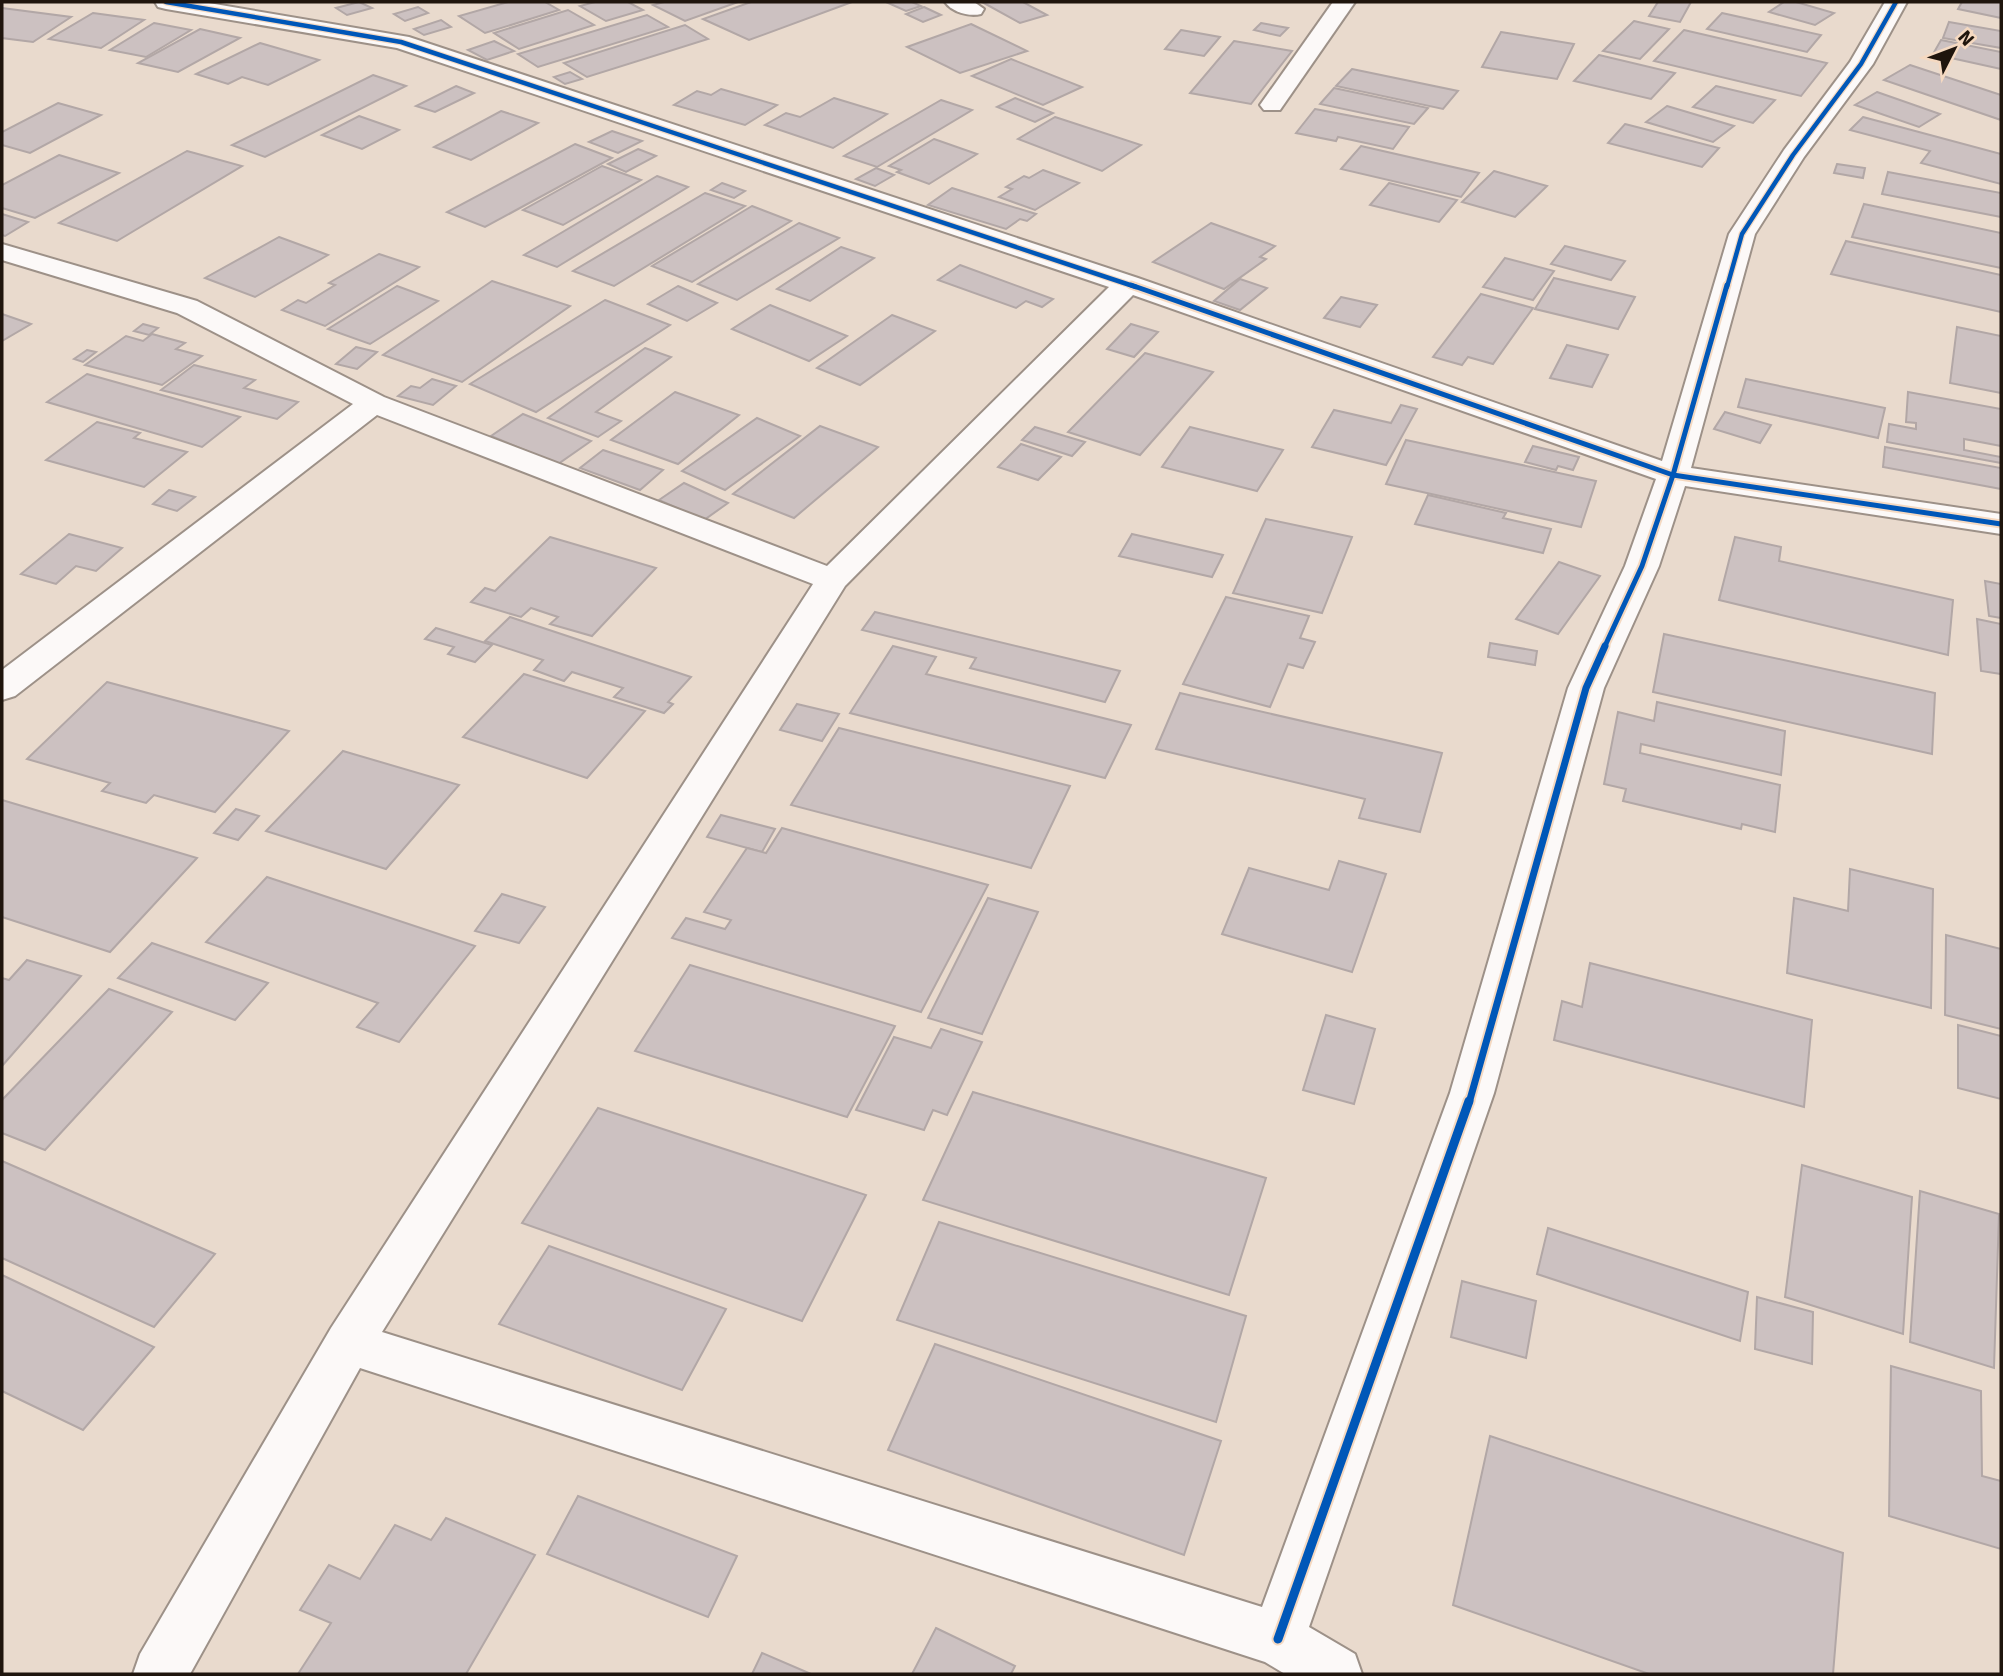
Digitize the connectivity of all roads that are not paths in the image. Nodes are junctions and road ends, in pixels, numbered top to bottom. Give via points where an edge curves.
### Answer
1 (166, 2) edge
2 (1344, 2) edge
3 (1896, 2) edge
4 (1272, 105) dead end
5 (2, 252) edge
6 (1128, 284) junction
7 (373, 403) junction
8 (1673, 475) junction
9 (2001, 523) edge
10 (832, 580) junction
11 (2, 688) edge
12 (348, 1343) junction
13 (1279, 1639) junction
14 (160, 1674) edge
15 (1335, 1674) edge

1 - 6 street via 401,42
2 - 4 street
3 - 8 street via 1861,64 1793,155 1742,234
5 - 7 street via 187,307
6 - 8 street
6 - 10 street
7 - 10 street
7 - 11 street
8 - 9 street
8 - 13 street via 1642,566 1586,688 1472,1093
10 - 12 street
12 - 13 street
12 - 14 street
13 - 15 street

